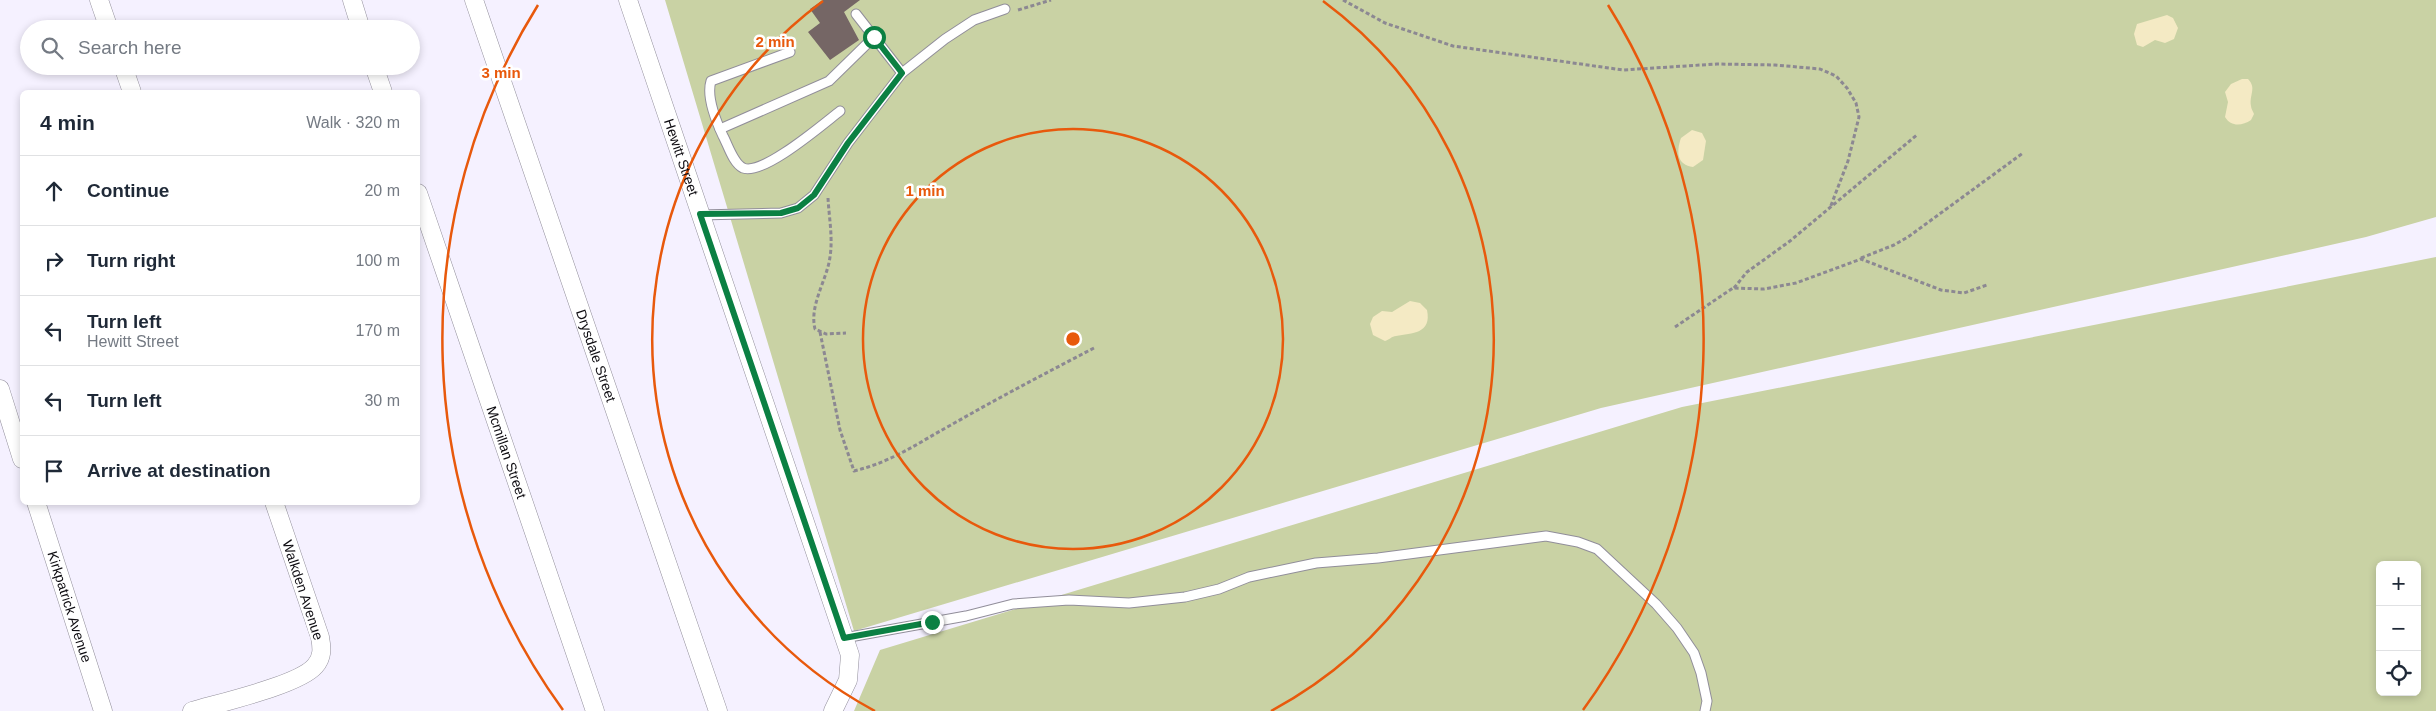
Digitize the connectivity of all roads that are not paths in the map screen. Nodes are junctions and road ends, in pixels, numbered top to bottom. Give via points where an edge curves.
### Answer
1 (100, 0) edge
2 (352, 0) edge
3 (474, 0) edge
4 (628, 0) edge
5 (1004, 9) road end
6 (856, 14) dead end
7 (107, 20) edge
8 (358, 20) edge
9 (874, 37) junction
10 (790, 52) dead end
11 (902, 73) junction
12 (125, 75) edge
13 (377, 75) edge
14 (131, 90) edge
15 (382, 90) edge
16 (840, 111) dead end
17 (720, 129) junction
18 (420, 199) edge
19 (700, 214) junction
20 (0, 389) edge
21 (20, 453) edge
22 (37, 505) edge
23 (275, 505) edge
24 (844, 638) junction
25 (103, 711) edge
26 (192, 711) edge
27 (595, 711) edge
28 (718, 711) edge
29 (833, 711) edge
30 (1705, 711) edge

1 - 7 street
2 - 8 street
3 - 28 street, Drysdale Street
4 - 19 street, Hewitt Street
5 - 11 lane via 974,20
6 - 9 lane
9 - 11 lane
9 - 17 lane via 829,81
10 - 17 lane via 711,81 708,90
11 - 19 lane via 848,143 814,195 798,208 781,213
12 - 14 street
13 - 15 street
16 - 17 lane via 777,158 755,169 742,168 735,160
18 - 27 street, Mcmillan Street
19 - 24 street, Hewitt Street
20 - 21 street
22 - 25 street, Kirkpatrick Avenue
23 - 26 street, Walkden Avenue via 323,652 314,668 288,681
24 - 29 street, Hewitt Street via 850,655 848,680
24 - 30 lane via 1013,604 1069,600 1129,603 1185,597 1219,589 1249,577 1316,563 1546,536 1597,549 1656,604 1694,653 1701,673

